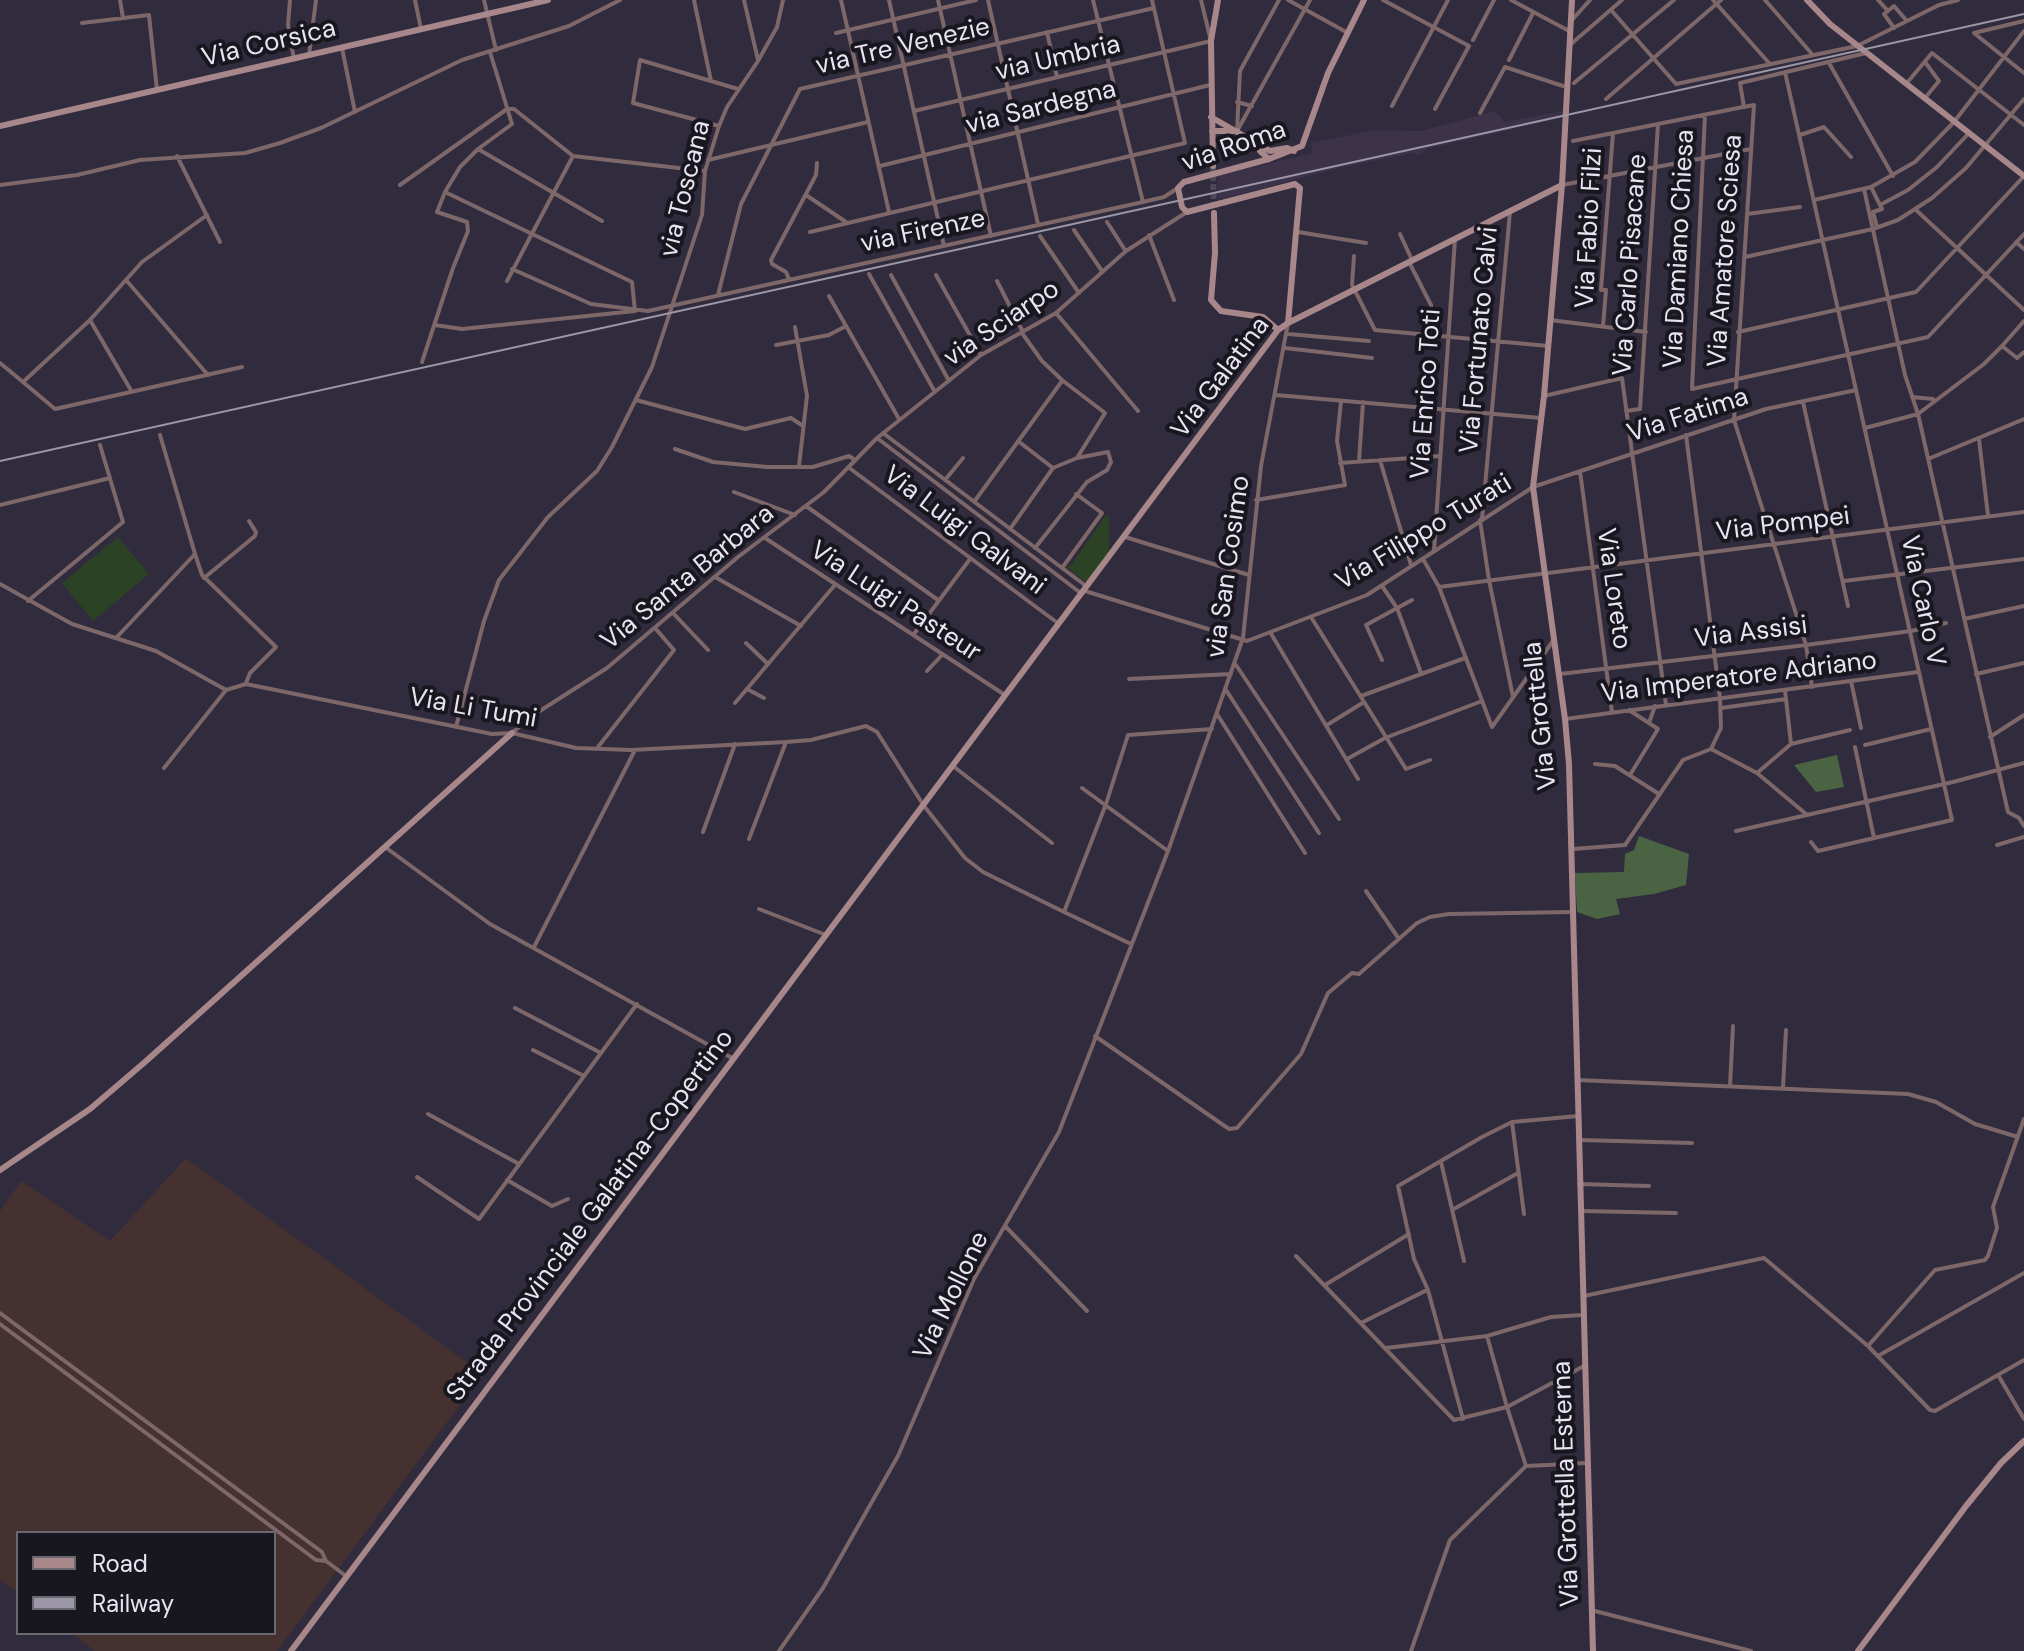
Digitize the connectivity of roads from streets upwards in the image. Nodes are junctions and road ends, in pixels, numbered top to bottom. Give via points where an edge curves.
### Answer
1 (120, 0) edge
2 (290, 0) edge
3 (316, 0) edge
4 (415, 0) edge
5 (484, 0) edge
6 (548, 0) edge
7 (620, 0) edge
8 (694, 0) edge
9 (744, 0) edge
10 (783, 0) edge
11 (841, 0) edge
12 (889, 0) edge
13 (938, 0) edge
14 (976, 0) edge
15 (988, 0) edge
16 (1093, 0) edge
17 (1152, 0) edge
18 (1201, 0) edge
19 (1218, 0) edge
20 (1279, 0) edge
21 (1288, 0) edge
22 (1310, 0) edge
23 (1364, 0) edge
24 (1383, 0) edge
25 (1448, 0) edge
26 (1494, 0) edge
27 (1511, 0) edge
28 (1572, 0) edge
29 (1590, 0) edge
30 (1622, 0) edge
31 (1674, 0) edge
32 (1765, 0) edge
33 (1807, 0) edge
34 (1878, 0) edge
35 (1958, 0) edge
36 (1717, 1) edge
37 (1937, 2) edge
38 (939, 8) junction
39 (1154, 8) junction
40 (1305, 9) junction
41 (1611, 10) junction
42 (1888, 11) junction
43 (487, 13) junction
44 (1533, 13) junction
45 (123, 18) junction
46 (894, 19) junction
47 (1099, 20) junction
48 (1572, 20) junction
49 (1906, 20) junction
50 (2024, 21) edge
51 (82, 23) dead end
52 (1434, 27) junction
53 (1894, 28) junction
54 (421, 29) junction
55 (848, 30) junction
56 (2024, 31) edge
57 (1047, 32) junction
58 (1571, 32) junction
59 (836, 33) dead end
60 (1348, 33) junction
61 (1632, 34) junction
62 (1473, 40) dead end
63 (1211, 41) junction
64 (997, 43) junction
65 (1570, 45) junction
66 (342, 48) junction
67 (1862, 49) junction
68 (493, 51) junction
69 (1165, 53) junction
70 (950, 54) junction
71 (1812, 54) junction
72 (309, 55) junction
73 (2004, 57) junction
74 (294, 59) junction
75 (1509, 60) dead end
76 (1654, 60) junction
77 (758, 61) junction
78 (1925, 62) junction
79 (1769, 63) junction
80 (1829, 63) junction
81 (904, 64) junction
82 (1109, 65) junction
83 (1785, 72) junction
84 (2024, 73) edge
85 (858, 75) junction
86 (1057, 77) junction
87 (711, 81) junction
88 (1574, 83) dead end
89 (1906, 84) junction
90 (1210, 85) junction
91 (1563, 86) dead end
92 (1007, 88) junction
93 (738, 89) junction
94 (1978, 89) junction
95 (157, 90) junction
96 (1174, 95) junction
97 (1924, 98) junction
98 (1606, 99) dead end
99 (2024, 99) edge
100 (960, 100) junction
101 (1237, 102) junction
102 (1252, 106) junction
103 (1392, 106) dead end
104 (1119, 107) junction
105 (1744, 107) junction
106 (507, 109) junction
107 (1435, 109) dead end
108 (914, 111) junction
109 (355, 112) junction
110 (1480, 113) dead end
111 (1705, 115) junction
112 (2012, 115) junction
113 (1211, 117) junction
114 (868, 122) junction
115 (1954, 122) junction
116 (1658, 124) junction
117 (2024, 125) edge
118 (0, 126) edge
119 (719, 126) junction
120 (1228, 130) junction
121 (1212, 131) junction
122 (1237, 131) junction
123 (1613, 133) junction
124 (1969, 133) junction
125 (1018, 134) junction
126 (1800, 135) junction
127 (1573, 141) dead end
128 (1254, 143) junction
129 (971, 144) junction
130 (771, 146) junction
131 (1212, 146) junction
132 (1986, 147) junction
133 (478, 149) junction
134 (1751, 149) junction
135 (1260, 151) junction
136 (924, 155) junction
137 (1270, 155) junction
138 (177, 156) junction
139 (573, 156) junction
140 (1131, 156) junction
141 (1704, 157) junction
142 (1851, 157) dead end
143 (708, 160) junction
144 (1257, 162) junction
145 (817, 163) dead end
146 (880, 166) junction
147 (1213, 166) tunnel mouth
148 (1656, 167) junction
149 (705, 171) junction
150 (1610, 176) junction
151 (2024, 176) edge
152 (1893, 177) junction
153 (1029, 181) junction
154 (0, 185) edge
155 (400, 185) dead end
156 (1562, 185) junction
157 (1871, 187) junction
158 (1178, 188) junction
159 (1864, 189) junction
160 (980, 191) junction
161 (445, 192) junction
162 (553, 192) junction
163 (806, 195) junction
164 (1814, 200) junction
165 (934, 202) junction
166 (1143, 202) junction
167 (1880, 205) junction
168 (1800, 207) dead end
169 (1916, 210) junction
170 (889, 212) junction
171 (1187, 212) junction
172 (1510, 212) junction
173 (1214, 213) tunnel mouth
174 (1747, 214) junction
175 (207, 215) junction
176 (602, 221) dead end
177 (846, 222) junction
178 (1107, 222) dead end
179 (1038, 225) junction
180 (1875, 228) junction
181 (1074, 230) dead end
182 (810, 232) dead end
183 (1298, 232) junction
184 (531, 233) junction
185 (1400, 234) dead end
186 (2024, 234) edge
187 (1149, 235) junction
188 (991, 236) junction
189 (1040, 236) dead end
190 (1455, 239) junction
191 (1822, 241) junction
192 (220, 242) dead end
193 (2016, 242) junction
194 (1366, 243) dead end
195 (944, 246) junction
196 (1958, 248) junction
197 (2024, 249) edge
198 (1126, 251) junction
199 (1354, 256) dead end
200 (1744, 257) junction
201 (1411, 261) junction
202 (512, 269) junction
203 (1102, 272) junction
204 (869, 274) dead end
205 (1986, 274) junction
206 (891, 275) dead end
207 (936, 275) dead end
208 (789, 279) junction
209 (126, 280) junction
210 (507, 281) dead end
211 (997, 281) dead end
212 (1354, 289) junction
213 (1079, 293) junction
214 (718, 295) junction
215 (829, 296) dead end
216 (1888, 299) junction
217 (1174, 300) dead end
218 (586, 302) junction
219 (673, 305) junction
220 (1838, 310) junction
221 (2024, 310) edge
222 (635, 311) junction
223 (1056, 313) junction
224 (597, 315) junction
225 (90, 320) junction
226 (1550, 320) junction
227 (2024, 321) edge
228 (1288, 323) junction
229 (435, 325) junction
230 (846, 326) junction
231 (1603, 326) junction
232 (795, 327) dead end
233 (1278, 330) junction
234 (1022, 332) junction
235 (1646, 332) junction
236 (1738, 332) junction
237 (1288, 334) junction
238 (1433, 335) junction
239 (1449, 336) junction
240 (798, 341) junction
241 (1369, 341) dead end
242 (1499, 341) junction
243 (1898, 344) junction
244 (776, 345) dead end
245 (1548, 346) junction
246 (2002, 346) junction
247 (1285, 348) junction
248 (2024, 352) edge
249 (981, 355) junction
250 (1848, 355) junction
251 (1372, 358) dead end
252 (2017, 358) junction
253 (422, 362) dead end
254 (0, 363) edge
255 (2024, 365) edge
256 (242, 367) dead end
257 (208, 375) junction
258 (1736, 379) junction
259 (1062, 380) junction
260 (949, 381) junction
261 (23, 382) junction
262 (1856, 390) junction
263 (132, 392) junction
264 (935, 392) junction
265 (1276, 395) junction
266 (1544, 396) junction
267 (1912, 397) junction
268 (1936, 399) junction
269 (636, 400) junction
270 (1341, 401) junction
271 (1363, 402) junction
272 (1803, 402) junction
273 (1444, 409) junction
274 (1138, 411) dead end
275 (1626, 411) junction
276 (1491, 413) junction
277 (1918, 414) junction
278 (1541, 418) junction
279 (2024, 419) edge
280 (900, 420) junction
281 (1734, 420) junction
282 (803, 426) junction
283 (1865, 428) junction
284 (883, 433) junction
285 (160, 435) dead end
286 (1686, 435) junction
287 (877, 438) junction
288 (1979, 439) junction
289 (1018, 441) junction
290 (100, 445) dead end
291 (675, 449) dead end
292 (1632, 454) junction
293 (1440, 456) junction
294 (963, 458) dead end
295 (1077, 458) junction
296 (1928, 459) junction
297 (855, 460) junction
298 (1380, 460) junction
299 (1359, 461) junction
300 (1340, 463) junction
301 (799, 466) junction
302 (848, 467) junction
303 (1053, 468) junction
304 (1580, 471) junction
305 (110, 478) junction
306 (945, 480) junction
307 (1533, 487) junction
308 (734, 492) dead end
309 (1076, 494) junction
310 (1256, 500) junction
311 (974, 502) junction
312 (0, 505) edge
313 (806, 506) junction
314 (2024, 512) edge
315 (795, 515) junction
316 (1988, 517) junction
317 (1481, 520) junction
318 (249, 521) dead end
319 (1943, 523) junction
320 (1010, 529) junction
321 (1888, 529) junction
322 (1125, 537) junction
323 (1832, 537) junction
324 (765, 538) junction
325 (1773, 544) junction
326 (1035, 548) junction
327 (1434, 551) junction
328 (1701, 553) junction
329 (195, 554) junction
330 (970, 559) junction
331 (1423, 559) junction
332 (2024, 559) edge
333 (1646, 560) junction
334 (1411, 566) junction
335 (1062, 568) junction
336 (1592, 568) junction
337 (1953, 568) junction
338 (1546, 574) junction
339 (1249, 575) junction
340 (1898, 575) junction
341 (715, 577) junction
342 (204, 578) junction
343 (1489, 580) junction
344 (1843, 581) junction
345 (0, 584) edge
346 (834, 585) junction
347 (1382, 586) junction
348 (1439, 587) junction
349 (1085, 591) junction
350 (938, 600) junction
351 (1412, 600) dead end
352 (28, 601) junction
353 (1848, 606) dead end
354 (2024, 606) edge
355 (1397, 608) junction
356 (673, 613) junction
357 (1311, 616) junction
358 (1964, 619) junction
359 (1946, 623) dead end
360 (1059, 624) junction
361 (801, 626) junction
362 (655, 628) junction
363 (1911, 631) junction
364 (1270, 632) junction
365 (914, 634) junction
366 (116, 638) junction
367 (1243, 638) junction
368 (1555, 639) junction
369 (746, 643) dead end
370 (1806, 645) junction
371 (708, 650) dead end
372 (942, 655) junction
373 (1715, 655) junction
374 (1465, 658) junction
375 (1382, 660) dead end
376 (1659, 662) junction
377 (2024, 663) edge
378 (768, 664) junction
379 (1235, 664) junction
380 (1606, 668) junction
381 (927, 671) dead end
382 (1918, 672) junction
383 (1421, 673) junction
384 (1232, 674) junction
385 (1560, 674) junction
386 (1976, 674) junction
387 (1129, 679) dead end
388 (1851, 681) junction
389 (246, 684) junction
390 (1812, 687) junction
391 (747, 689) junction
392 (226, 690) junction
393 (1226, 690) junction
394 (1785, 690) junction
395 (1005, 695) junction
396 (1513, 697) junction
397 (764, 698) dead end
398 (1720, 698) junction
399 (1362, 699) junction
400 (1786, 699) junction
401 (1482, 701) junction
402 (735, 703) dead end
403 (1666, 705) junction
404 (1655, 706) junction
405 (1721, 708) junction
406 (1629, 710) junction
407 (1612, 712) junction
408 (1217, 714) junction
409 (2024, 715) edge
410 (1565, 719) junction
411 (1649, 723) junction
412 (1327, 725) junction
413 (456, 727) junction
414 (1861, 728) dead end
415 (1212, 729) junction
416 (1931, 729) junction
417 (1850, 730) dead end
418 (512, 733) junction
419 (1990, 737) junction
420 (1385, 738) junction
421 (786, 742) junction
422 (735, 744) junction
423 (1791, 744) junction
424 (1865, 745) dead end
425 (598, 747) junction
426 (1855, 747) dead end
427 (1711, 749) junction
428 (635, 750) junction
429 (1347, 759) junction
430 (1430, 760) dead end
431 (2024, 763) edge
432 (1595, 764) dead end
433 (953, 766) junction
434 (164, 768) dead end
435 (1998, 771) junction
436 (1757, 773) junction
437 (1630, 775) junction
438 (1358, 779) dead end
439 (1944, 784) junction
440 (1082, 788) dead end
441 (1659, 794) junction
442 (1866, 801) junction
443 (1106, 804) junction
444 (924, 806) junction
445 (1806, 814) junction
446 (1339, 819) dead end
447 (2024, 826) edge
448 (1736, 831) dead end
449 (703, 832) dead end
450 (1319, 833) dead end
451 (2024, 837) edge
452 (1874, 838) junction
453 (749, 839) dead end
454 (1811, 842) dead end
455 (1052, 843) dead end
456 (1997, 845) dead end
457 (384, 847) junction
458 (1571, 849) junction
459 (1168, 851) junction
460 (1305, 853) dead end
461 (1366, 891) dead end
462 (759, 909) dead end
463 (1064, 912) junction
464 (1573, 912) junction
465 (828, 935) junction
466 (1399, 939) junction
467 (1131, 944) junction
468 (534, 947) junction
469 (637, 1004) junction
470 (515, 1008) dead end
471 (1733, 1026) dead end
472 (1786, 1030) dead end
473 (1095, 1036) junction
474 (533, 1050) dead end
475 (601, 1053) junction
476 (734, 1059) junction
477 (584, 1076) junction
478 (1577, 1080) junction
479 (1730, 1086) junction
480 (1783, 1088) junction
481 (428, 1114) dead end
482 (1578, 1116) junction
483 (2024, 1119) edge
484 (1512, 1122) junction
485 (2018, 1137) junction
486 (1579, 1140) junction
487 (1692, 1143) dead end
488 (1441, 1162) junction
489 (519, 1164) junction
490 (0, 1170) edge
491 (1518, 1173) junction
492 (417, 1177) dead end
493 (507, 1180) junction
494 (1579, 1184) junction
495 (1649, 1186) dead end
496 (568, 1199) dead end
497 (1452, 1210) junction
498 (1580, 1211) junction
499 (1676, 1213) dead end
500 (1524, 1214) dead end
501 (1006, 1227) junction
502 (1409, 1234) junction
503 (1296, 1256) dead end
504 (1464, 1261) dead end
505 (2024, 1273) edge
506 (1325, 1286) junction
507 (1428, 1290) junction
508 (1582, 1297) junction
509 (1087, 1311) dead end
510 (0, 1313) edge
511 (1582, 1315) junction
512 (1361, 1323) junction
513 (0, 1324) edge
514 (1487, 1336) junction
515 (1443, 1341) junction
516 (1868, 1346) junction
517 (1386, 1348) junction
518 (1878, 1356) junction
519 (2024, 1360) edge
520 (1584, 1366) junction
521 (1998, 1375) junction
522 (1507, 1407) junction
523 (1463, 1419) junction
524 (2024, 1419) edge
525 (2024, 1441) edge
526 (1587, 1463) junction
527 (1526, 1466) junction
528 (326, 1561) junction
529 (348, 1577) junction
530 (1591, 1610) junction
531 (291, 1651) edge
532 (779, 1651) edge
533 (1411, 1651) edge
534 (1593, 1651) edge
535 (1751, 1651) edge
536 (1858, 1651) edge

1 - 45 street
2 - 74 street
3 - 72 street
4 - 54 street
5 - 43 street
6 - 43 street, Via Corsica
7 - 68 street via 569,26
8 - 87 street
9 - 77 street
10 - 77 street, via Toscana via 777,27
11 - 55 street
12 - 46 street
13 - 38 street
14 - 38 street
15 - 64 street
16 - 47 street
17 - 39 street
18 - 63 street
19 - 63 street
20 - 101 street via 1240,71
21 - 40 street
22 - 40 street
23 - 60 street, via Roma
24 - 52 street
25 - 52 street
26 - 62 street
27 - 44 street
28 - 48 street, Via Grottella
29 - 48 street
30 - 41 street
31 - 61 street
32 - 71 street
33 - 67 street
34 - 42 street
35 - 37 street
36 - 76 street
36 - 79 street
37 - 49 street
38 - 46 street
38 - 70 street
39 - 47 street, via Tre Venezie
39 - 69 street
40 - 60 street
40 - 102 street
41 - 61 street
41 - 65 street
42 - 49 street via 1894,6
42 - 53 street via 1884,14
43 - 54 street, Via Corsica
43 - 68 street
44 - 58 street
44 - 75 street
45 - 51 street
45 - 95 street via 149,15
46 - 55 street
46 - 81 street
47 - 57 street, via Tre Venezie
47 - 82 street
48 - 58 street, Via Grottella
49 - 53 street
50 - 73 street via 1974,33
52 - 103 street
52 - 107 street via 1469,46
53 - 67 street
54 - 66 street, Via Corsica
55 - 59 street
55 - 85 street
56 - 73 street
57 - 64 street, via Tre Venezie
57 - 86 street
58 - 65 street, Via Grottella
60 - 137 street, via Roma via 1302,146
61 - 76 street
61 - 88 street
63 - 69 street, via Umbria
63 - 90 street
64 - 70 street, via Tre Venezie
64 - 92 street
65 - 156 street, Via Grottella
66 - 72 street, Via Corsica
66 - 109 street
67 - 71 street
67 - 80 street, Via Amatore Sciesa
67 - 89 street
68 - 106 street
68 - 109 street via 462,60
69 - 82 street, via Umbria
69 - 96 street
70 - 81 street, via Tre Venezie
70 - 100 street
71 - 79 street
72 - 74 street, Via Corsica
73 - 84 street
73 - 94 street
74 - 95 street, Via Corsica
76 - 79 street via 1676,84
76 - 98 street
77 - 93 street, via Toscana
78 - 89 street
78 - 94 street via 1932,53
78 - 97 street via 1939,81
80 - 83 street, Via Amatore Sciesa
80 - 152 street
81 - 85 street, via Tre Venezie
81 - 108 street
82 - 86 street, via Umbria
82 - 104 street
83 - 105 street, Via Amatore Sciesa via 1740,83
83 - 126 street, Via Carlo V
85 - 114 street
85 - 130 street, via Tre Venezie via 800,89
86 - 92 street, via Umbria
87 - 93 street
87 - 119 street via 640,60 633,103
89 - 97 street
90 - 96 street, via Sardegna
90 - 113 street
91 - 110 street via 1505,67
92 - 100 street, via Umbria
92 - 125 street
93 - 119 street, via Toscana
94 - 112 street
94 - 115 street
95 - 118 street, Via Corsica
96 - 104 street, via Sardegna
96 - 140 street via 1185,143
97 - 115 street
99 - 112 street
100 - 108 street, via Umbria
100 - 129 street
101 - 102 street
101 - 122 street
102 - 122 street
104 - 125 street, via Sardegna
104 - 140 street
105 - 111 street
105 - 134 street, Via Amatore Sciesa via 1754,105
106 - 133 street via 512,124
106 - 139 street via 514,109
106 - 155 street
108 - 136 street
109 - 138 street via 245,153
111 - 116 street
111 - 141 street, Via Damiano Chiesa
112 - 117 street
112 - 132 street
113 - 120 street
113 - 121 street
114 - 130 street
114 - 146 street
115 - 124 street
115 - 152 street
116 - 123 street
116 - 148 street, Via Carlo Pisacane
119 - 143 street, via Toscana
120 - 121 street
120 - 122 street
120 - 131 street
121 - 131 street
122 - 128 street
123 - 127 street
123 - 150 street, Via Fabio Filzi
124 - 132 street
124 - 167 street via 1937,167
125 - 129 street, via Sardegna
125 - 153 street
126 - 142 street via 1824,127
126 - 164 street, Via Carlo V
128 - 135 street
128 - 137 street
129 - 136 street, via Sardegna
129 - 160 street
130 - 143 street
130 - 214 street via 741,204
131 - 147 street
132 - 151 street
132 - 169 street
133 - 161 street
133 - 162 street
134 - 141 street
134 - 174 street, Via Amatore Sciesa
135 - 137 street
135 - 144 street
136 - 146 street, via Sardegna
136 - 165 street
137 - 144 street, via Roma
138 - 154 street
138 - 175 street
139 - 149 street
139 - 162 street
140 - 153 street
140 - 166 street
141 - 148 street
141 - 258 street, Via Damiano Chiesa via 1692,389
143 - 149 street, via Toscana
144 - 158 street, via Roma
145 - 163 street
146 - 170 street
148 - 150 street
148 - 235 street, Via Carlo Pisacane
149 - 219 street, via Toscana via 702,215
150 - 156 street
150 - 231 street, Via Fabio Filzi
151 - 196 street
152 - 157 street
153 - 160 street
153 - 179 street
156 - 172 street
156 - 226 street, Via Grottella
157 - 159 street
157 - 167 street
158 - 166 street, via Firenze
158 - 171 street, via Roma
159 - 164 street
159 - 180 street
160 - 165 street
160 - 188 street
161 - 184 street
161 - 229 street via 437,212 467,222 468,231
162 - 176 street
162 - 184 street
163 - 177 street
163 - 208 street via 771,260
164 - 191 street, Via Carlo V
165 - 170 street
165 - 195 street
166 - 179 street, via Firenze
167 - 180 street via 1882,209 1873,212
168 - 174 street
169 - 180 street
169 - 196 street
170 - 177 street
171 - 183 street, Via Galatina via 1295,184 1300,188
171 - 187 street, via Sciarpo
172 - 190 street
172 - 242 street, Via Fortunato Calvi
173 - 233 street via 1211,300 1221,311 1263,317
174 - 200 street, Via Amatore Sciesa
175 - 192 street
175 - 209 street via 142,262
177 - 182 street
178 - 198 street
179 - 188 street, via Firenze
180 - 191 street
180 - 216 street
181 - 203 street
183 - 194 street
183 - 228 street, Via Galatina
184 - 202 street
184 - 222 street via 632,282
185 - 201 street
186 - 193 street
187 - 198 street, via Sciarpo
187 - 217 street
188 - 195 street, via Firenze
189 - 213 street
190 - 201 street
190 - 239 street, Via Enrico Toti
191 - 200 street
191 - 220 street, Via Carlo V
193 - 197 street
193 - 205 street
195 - 208 street, via Firenze
196 - 205 street
196 - 216 street via 1916,292
198 - 203 street, via Sciarpo
199 - 212 street
200 - 236 street, Via Amatore Sciesa
201 - 212 street
201 - 238 street via 1431,305
202 - 210 street
202 - 218 street
203 - 213 street, via Sciarpo
204 - 264 street
205 - 221 street
205 - 243 street via 1928,337
206 - 260 street
207 - 249 street
208 - 214 street, via Firenze
209 - 225 street
209 - 257 street
211 - 234 street
212 - 228 street
212 - 238 street via 1375,330
213 - 223 street, via Sciarpo
214 - 219 street, via Firenze
215 - 230 street
216 - 220 street
216 - 243 street
218 - 222 street
218 - 224 street
219 - 222 street, via Firenze
219 - 269 street, via Toscana
220 - 236 street
220 - 250 street, Via Carlo V
222 - 224 street, via Firenze
223 - 234 street, via Sciarpo
223 - 274 street
224 - 229 street, via Firenze via 462,329
225 - 261 street
225 - 263 street
226 - 231 street
226 - 245 street, Via Grottella
227 - 246 street
228 - 233 street, Via Galatina
228 - 237 street, via San Cosimo
229 - 253 street
230 - 240 street
230 - 280 street
231 - 235 street
232 - 240 street
233 - 322 street, Via Galatina
234 - 249 street, via Sciarpo
234 - 259 street
235 - 275 street, Via Carlo Pisacane via 1640,409
236 - 258 street, Via Amatore Sciesa
237 - 241 street
237 - 247 street, via San Cosimo
238 - 239 street
239 - 242 street
239 - 273 street, Via Enrico Toti
240 - 244 street
240 - 282 street via 807,396
242 - 245 street
242 - 276 street, Via Fortunato Calvi
243 - 250 street
243 - 267 street
245 - 266 street, Via Grottella
246 - 252 street
246 - 268 street
247 - 251 street
247 - 265 street, via San Cosimo
248 - 252 street
249 - 260 street, via Sciarpo
250 - 258 street
250 - 262 street, Via Carlo V
252 - 255 street
254 - 261 street
256 - 257 street
257 - 263 street
258 - 281 street, Via Amatore Sciesa
259 - 289 street
259 - 295 street via 1105,413
260 - 264 street, via Sciarpo
261 - 263 street via 55,409
262 - 272 street, Via Fatima
262 - 283 street, Via Carlo V
264 - 280 street, via Sciarpo
265 - 270 street
265 - 310 street, via San Cosimo
266 - 275 street via 1622,378
266 - 278 street, Via Grottella
267 - 268 street
267 - 277 street
268 - 277 street
269 - 282 street via 745,429 791,418
269 - 413 street, via Toscana via 597,471 548,517 499,580
270 - 271 street
270 - 300 street
271 - 273 street
271 - 299 street
272 - 281 street, Via Fatima
272 - 323 street
273 - 276 street
273 - 293 street, Via Enrico Toti
275 - 292 street
276 - 278 street
276 - 317 street, Via Fortunato Calvi
277 - 283 street
277 - 296 street
278 - 307 street, Via Grottella
279 - 288 street
280 - 284 street, via Sciarpo
281 - 286 street, Via Fatima
281 - 325 street
282 - 301 street
283 - 321 street, Via Carlo V
284 - 287 street, via Sciarpo
284 - 306 street
285 - 329 street
286 - 292 street, Via Fatima
286 - 328 street
287 - 297 street, Via Santa Barbara
287 - 349 street
288 - 296 street
288 - 316 street
289 - 303 street
289 - 311 street
290 - 305 street
291 - 301 street via 730,464
292 - 304 street, Via Fatima
292 - 333 street
293 - 298 street
293 - 327 street, Via Enrico Toti
294 - 306 street
295 - 303 street
295 - 309 street via 1108,452 1111,462
296 - 319 street
297 - 301 street via 849,456
297 - 302 street, Via Santa Barbara
298 - 299 street
298 - 334 street
299 - 300 street
300 - 310 street via 1345,485
302 - 313 street, Via Santa Barbara
302 - 330 street, Via Luigi Galvani
303 - 320 street
304 - 307 street, Via Fatima
304 - 336 street, Via Loreto
305 - 312 street
305 - 352 street via 123,522
306 - 311 street
307 - 317 street, Via Filippo Turati
307 - 338 street, Via Grottella
308 - 315 street
309 - 326 street
309 - 335 street via 1102,513
310 - 339 street, via San Cosimo
311 - 320 street
313 - 315 street, Via Santa Barbara
313 - 350 street
314 - 316 street, Via Pompei
315 - 324 street, Via Santa Barbara
316 - 319 street, Via Pompei
317 - 327 street, Via Filippo Turati
317 - 343 street, Via Fortunato Calvi
318 - 342 street via 255,536
319 - 321 street, Via Pompei
319 - 337 street
320 - 326 street
321 - 323 street, Via Pompei
321 - 340 street, Via Carlo V
322 - 339 street
322 - 349 street, Via Galatina
323 - 325 street, Via Pompei
323 - 344 street
324 - 341 street, Via Santa Barbara
324 - 346 street, Via Luigi Pasteur
325 - 328 street, Via Pompei
325 - 370 street
326 - 335 street
327 - 331 street, Via Filippo Turati
328 - 333 street, Via Pompei
328 - 373 street
329 - 342 street
329 - 366 street
330 - 350 street
330 - 360 street, Via Luigi Galvani
331 - 334 street, Via Filippo Turati
331 - 348 street
332 - 337 street
333 - 336 street, Via Pompei
333 - 376 street
334 - 347 street, Via Filippo Turati
335 - 349 street
336 - 338 street, Via Pompei
336 - 380 street, Via Loreto
337 - 340 street
337 - 358 street
338 - 343 street, Via Pompei
338 - 368 street, Via Grottella
339 - 367 street, via San Cosimo
340 - 344 street
340 - 363 street, Via Carlo V
341 - 356 street, Via Santa Barbara
341 - 361 street
342 - 389 street via 276,647
343 - 348 street, Via Pompei
343 - 396 street, Via Fortunato Calvi
344 - 353 street
345 - 352 street
346 - 361 street
346 - 365 street, Via Luigi Pasteur
347 - 355 street
347 - 357 street, Via Filippo Turati
348 - 374 street
349 - 360 street, Via Galatina
349 - 367 street
350 - 365 street
351 - 355 street
352 - 366 street via 72,624
354 - 358 street
355 - 375 street via 1366,625
355 - 383 street
356 - 362 street, Via Santa Barbara
356 - 371 street
357 - 364 street, Via Filippo Turati
357 - 399 street
358 - 386 street
359 - 363 street, Via Assisi
360 - 395 street, Via Galatina
361 - 378 street
362 - 418 street, Via Santa Barbara
362 - 425 street via 674,650
363 - 370 street, Via Assisi
363 - 382 street, Via Carlo V
364 - 367 street, Via Filippo Turati
364 - 412 street
365 - 372 street, Via Luigi Pasteur
366 - 392 street via 156,651
367 - 379 street, via San Cosimo
368 - 385 street, Via Grottella
368 - 396 street
369 - 378 street
370 - 373 street, Via Assisi
370 - 390 street
372 - 381 street
372 - 395 street, Via Luigi Pasteur
373 - 376 street, Via Assisi
373 - 398 street
374 - 383 street
374 - 401 street
376 - 380 street, Via Assisi
376 - 403 street
377 - 386 street
378 - 391 street
379 - 384 street, via San Cosimo
379 - 446 street
380 - 385 street, Via Assisi
380 - 407 street, Via Loreto
382 - 388 street, Via Imperatore Adriano
382 - 416 street, Via Carlo V
383 - 399 street
384 - 387 street
384 - 393 street, via San Cosimo
385 - 410 street, Via Grottella
386 - 419 street
388 - 390 street, Via Imperatore Adriano
388 - 414 street
389 - 392 street, Via Li Tumi
389 - 413 street, Via Li Tumi
390 - 394 street, Via Imperatore Adriano
391 - 397 street
391 - 402 street
392 - 434 street
393 - 408 street, via San Cosimo
393 - 450 street
394 - 398 street, Via Imperatore Adriano
394 - 400 street
395 - 433 street, Strada Provinciale Galatina-Copertino
396 - 401 street via 1492,727
398 - 403 street, Via Imperatore Adriano
398 - 405 street
399 - 412 street
399 - 420 street
400 - 405 street
400 - 423 street
401 - 420 street
403 - 404 street, Via Imperatore Adriano
404 - 406 street, Via Imperatore Adriano
404 - 411 street
405 - 427 street via 1721,728
406 - 407 street, Via Imperatore Adriano
406 - 411 street
407 - 410 street, Via Imperatore Adriano
408 - 415 street, via San Cosimo
408 - 460 street
409 - 419 street
410 - 458 street, Via Grottella
411 - 437 street via 1658,729
412 - 429 street
413 - 418 street, Via Li Tumi
415 - 443 street via 1128,735
415 - 459 street, via San Cosimo
416 - 424 street
416 - 439 street, Via Carlo V
417 - 423 street
418 - 425 street, Via Li Tumi via 576,748
418 - 457 street
419 - 435 street
420 - 429 street
420 - 430 street via 1406,769
421 - 422 street, Via Li Tumi
421 - 444 street, Via Li Tumi via 872,728
421 - 453 street
422 - 428 street, Via Li Tumi
422 - 449 street
423 - 436 street
425 - 428 street, Via Li Tumi
426 - 442 street
427 - 436 street
427 - 441 street via 1683,760
428 - 468 street
429 - 438 street
431 - 435 street
432 - 437 street via 1615,766
433 - 444 street, Strada Provinciale Galatina-Copertino
433 - 455 street
435 - 439 street
435 - 447 street via 2008,812
436 - 445 street
437 - 441 street
439 - 442 street
439 - 452 street, Via Carlo V via 1952,820
440 - 443 street
441 - 458 street via 1625,845
442 - 445 street
442 - 452 street
443 - 459 street
443 - 463 street
444 - 463 street via 965,858 983,872
444 - 465 street, Strada Provinciale Galatina-Copertino
445 - 448 street
451 - 456 street
452 - 454 street via 1818,851
457 - 468 street via 490,924
457 - 490 street via 90,1109
458 - 464 street, Via Grottella
459 - 467 street, via San Cosimo
461 - 466 street
462 - 465 street
463 - 467 street
464 - 466 street via 1430,917
464 - 478 street, Via Grottella
465 - 476 street, Strada Provinciale Galatina-Copertino
466 - 473 street via 1328,993 1301,1054 1237,1128 1229,1129
467 - 473 street, Via Mollone
468 - 469 street
469 - 475 street
469 - 476 street
470 - 475 street
471 - 479 street
472 - 480 street
473 - 501 street, Via Mollone via 1059,1132
474 - 477 street
475 - 477 street
476 - 529 street, Strada Provinciale Galatina-Copertino
477 - 489 street
478 - 479 street
478 - 482 street, Via Grottella
479 - 480 street
480 - 485 street via 1908,1094
481 - 489 street
482 - 484 street
482 - 486 street, Via Grottella
483 - 485 street
484 - 488 street
484 - 491 street
485 - 516 street via 1993,1207 1997,1228 1985,1260 1935,1270
486 - 487 street
486 - 494 street, Via Grottella
488 - 497 street
488 - 502 street via 1398,1186
489 - 493 street
491 - 497 street
491 - 500 street
492 - 493 street via 479,1219
493 - 496 street via 552,1206
494 - 495 street
494 - 498 street, Via Grottella
497 - 504 street
498 - 499 street
498 - 508 street, Via Grottella
501 - 509 street
501 - 532 street, Via Mollone via 974,1279 898,1456 823,1588
502 - 506 street
502 - 507 street
503 - 506 street
505 - 518 street
506 - 512 street
507 - 512 street
507 - 515 street
508 - 511 street, Via Grottella
508 - 516 street via 1764,1258
510 - 528 street via 322,1552
511 - 514 street via 1551,1317
511 - 520 street, Via Grottella Esterna
512 - 517 street
513 - 528 street via 316,1560
514 - 515 street
514 - 522 street
515 - 517 street
515 - 523 street
516 - 518 street
517 - 523 street via 1454,1420
518 - 521 street via 1935,1411
519 - 521 street
520 - 522 street
520 - 526 street, Via Grottella Esterna
521 - 524 street
522 - 523 street
522 - 527 street
525 - 536 street via 1966,1506
526 - 527 street
526 - 530 street, Via Grottella Esterna
527 - 533 street via 1450,1540
528 - 529 street
529 - 531 street, Strada Provinciale Galatina-Copertino
530 - 534 street, Via Grottella Esterna
530 - 535 street

